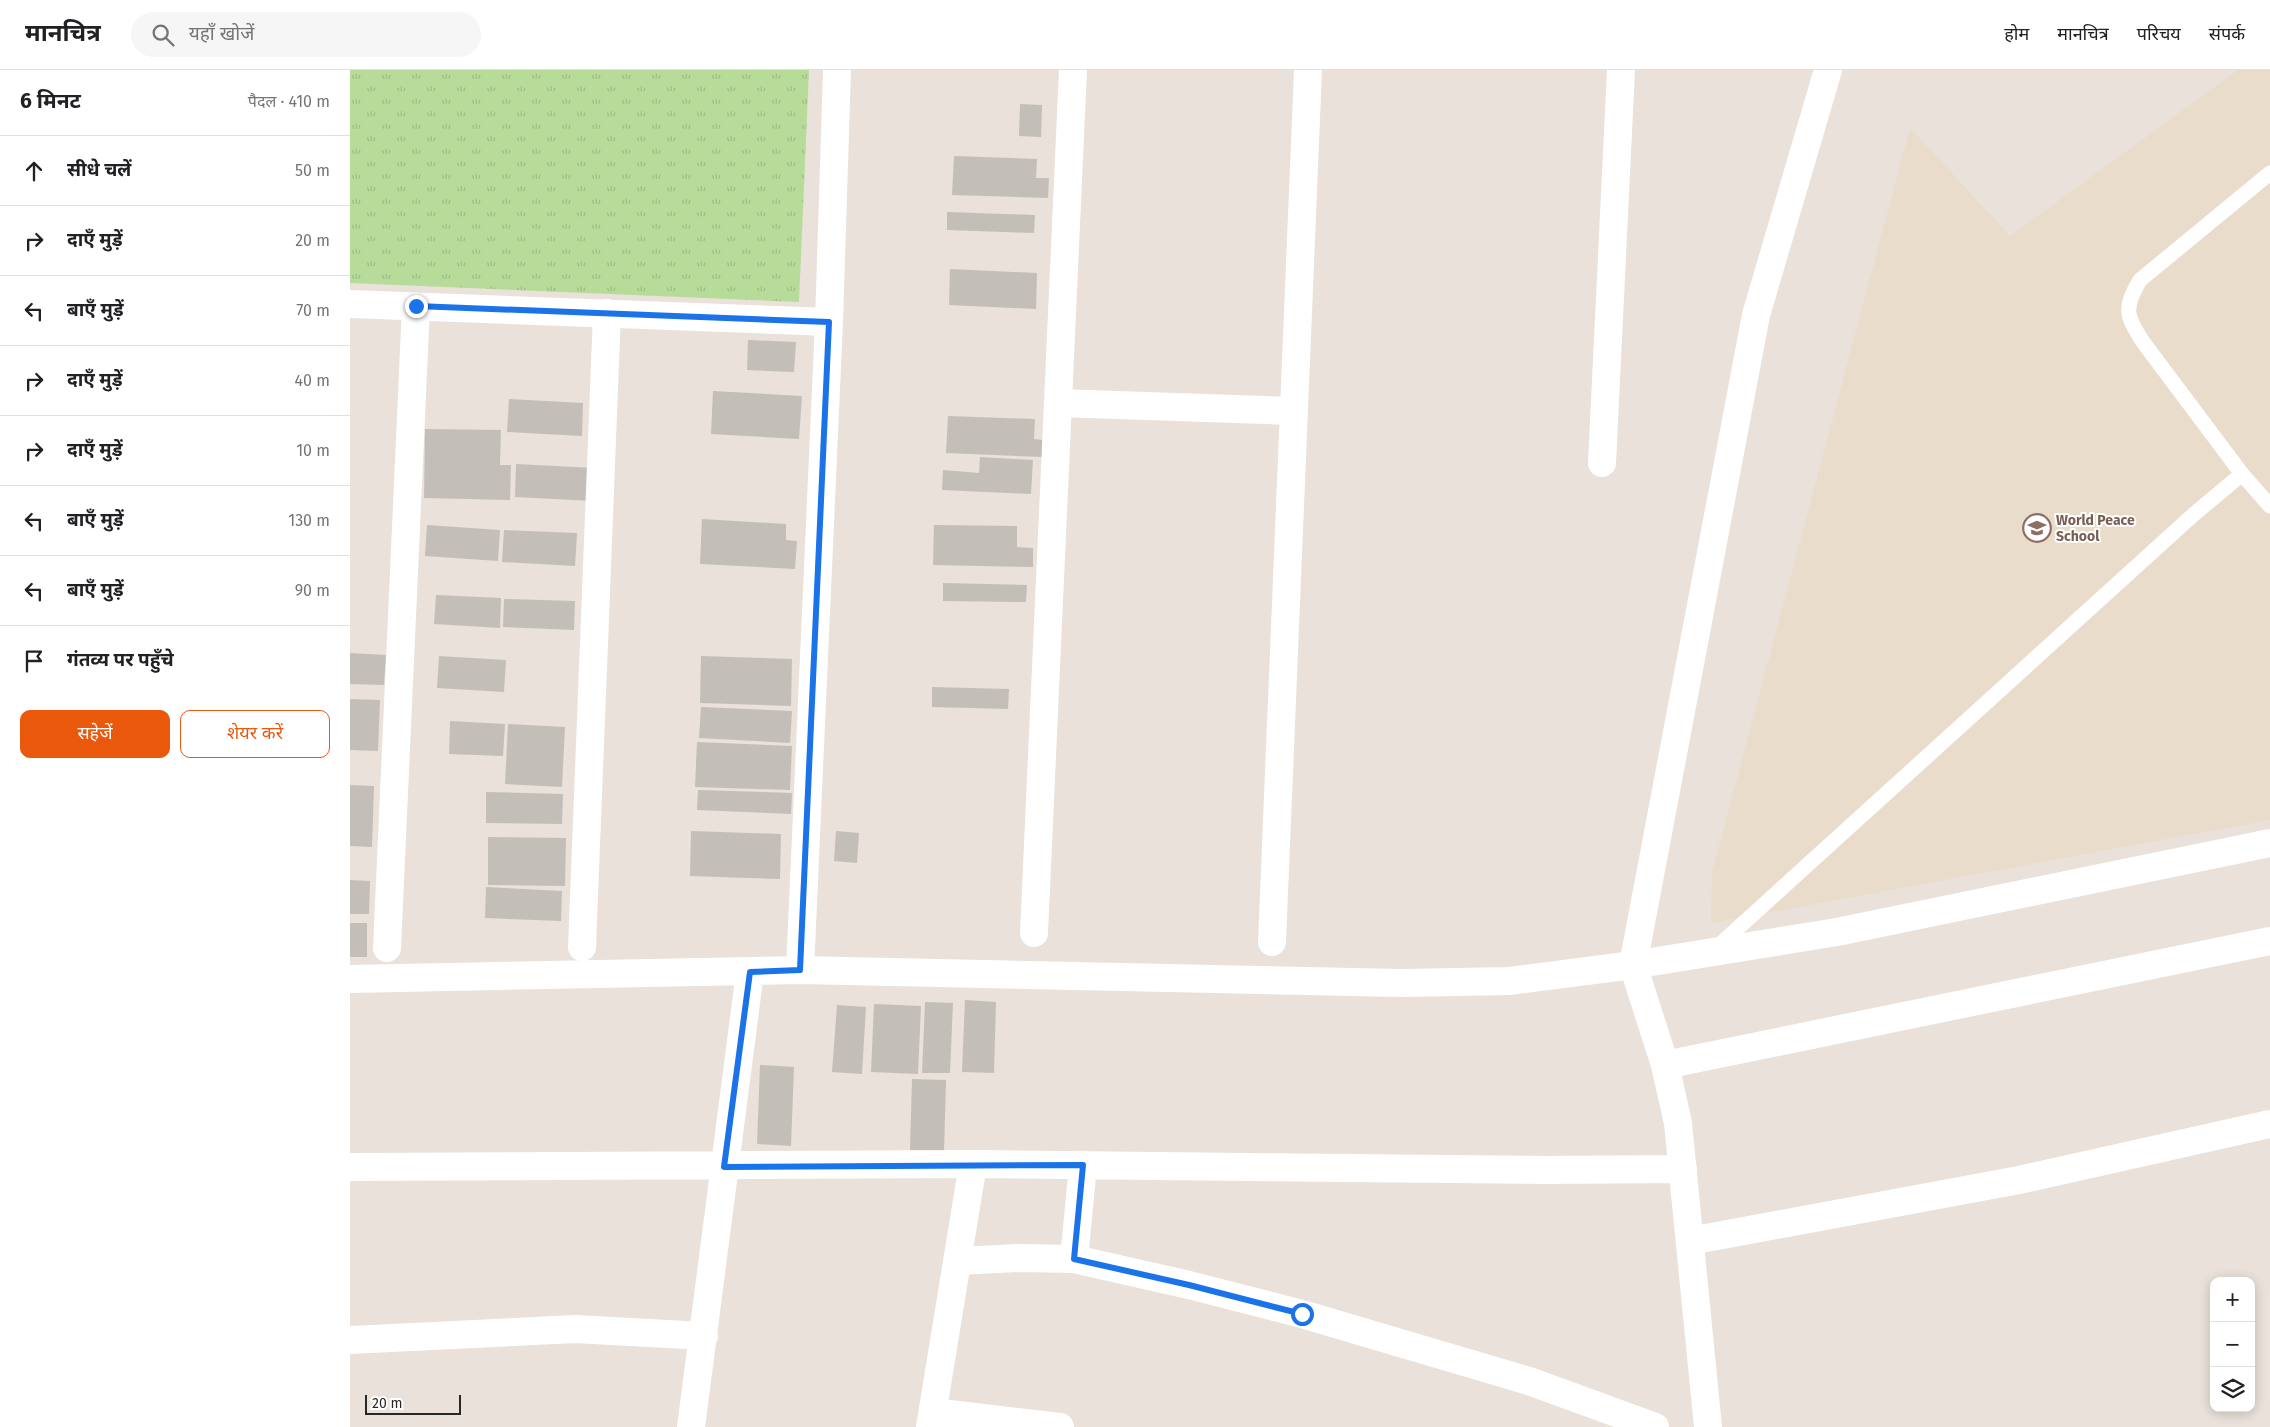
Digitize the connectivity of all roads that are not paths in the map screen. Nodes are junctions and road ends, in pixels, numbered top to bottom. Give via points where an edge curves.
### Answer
1 (837, 70) edge
2 (1073, 70) edge
3 (1308, 70) edge
4 (1621, 70) edge
5 (1828, 70) edge
6 (2270, 173) edge
7 (350, 304) edge
8 (416, 306) junction
9 (608, 313) junction
10 (829, 322) junction
11 (1058, 403) junction
12 (1293, 411) junction
13 (1602, 463) dead end
14 (2242, 474) junction
15 (2270, 506) edge
16 (2270, 843) edge
17 (1034, 933) dead end
18 (2270, 941) edge
19 (1272, 942) dead end
20 (582, 947) dead end
21 (387, 948) dead end
22 (1711, 953) junction
23 (1633, 965) junction
24 (800, 970) junction
25 (750, 972) junction
26 (350, 979) edge
27 (1666, 1065) junction
28 (2270, 1124) edge
29 (973, 1164) junction
30 (1083, 1165) junction
31 (724, 1167) junction
32 (350, 1168) edge
33 (1683, 1169) junction
34 (1690, 1241) junction
35 (1074, 1259) junction
36 (957, 1261) junction
37 (704, 1336) junction
38 (350, 1340) edge
39 (931, 1419) edge
40 (691, 1427) edge
41 (1060, 1427) edge
42 (1655, 1427) edge
43 (1708, 1427) edge

1 - 10 street
2 - 11 street
3 - 12 street
4 - 13 street
5 - 23 street via 1756,315
6 - 14 lane via 2140,280 2130,298 2129,319 2142,342
7 - 8 street
8 - 9 street
8 - 21 street
9 - 10 street
9 - 20 street
10 - 24 street
11 - 12 street
11 - 17 street
12 - 19 street
14 - 15 lane
14 - 22 lane
16 - 22 street via 1837,932
18 - 27 street
22 - 23 street
23 - 24 street via 1509,981 1402,983
23 - 27 street
24 - 25 street
25 - 26 street
25 - 31 street
27 - 33 street
28 - 34 street via 2019,1180
29 - 30 street
29 - 31 street
29 - 36 street
30 - 33 street
30 - 35 street
31 - 32 street
31 - 37 street
33 - 34 street
34 - 43 street
35 - 36 street
35 - 42 street via 1302,1314 1529,1381
36 - 39 street
37 - 38 street via 574,1329
37 - 40 street
39 - 41 street

